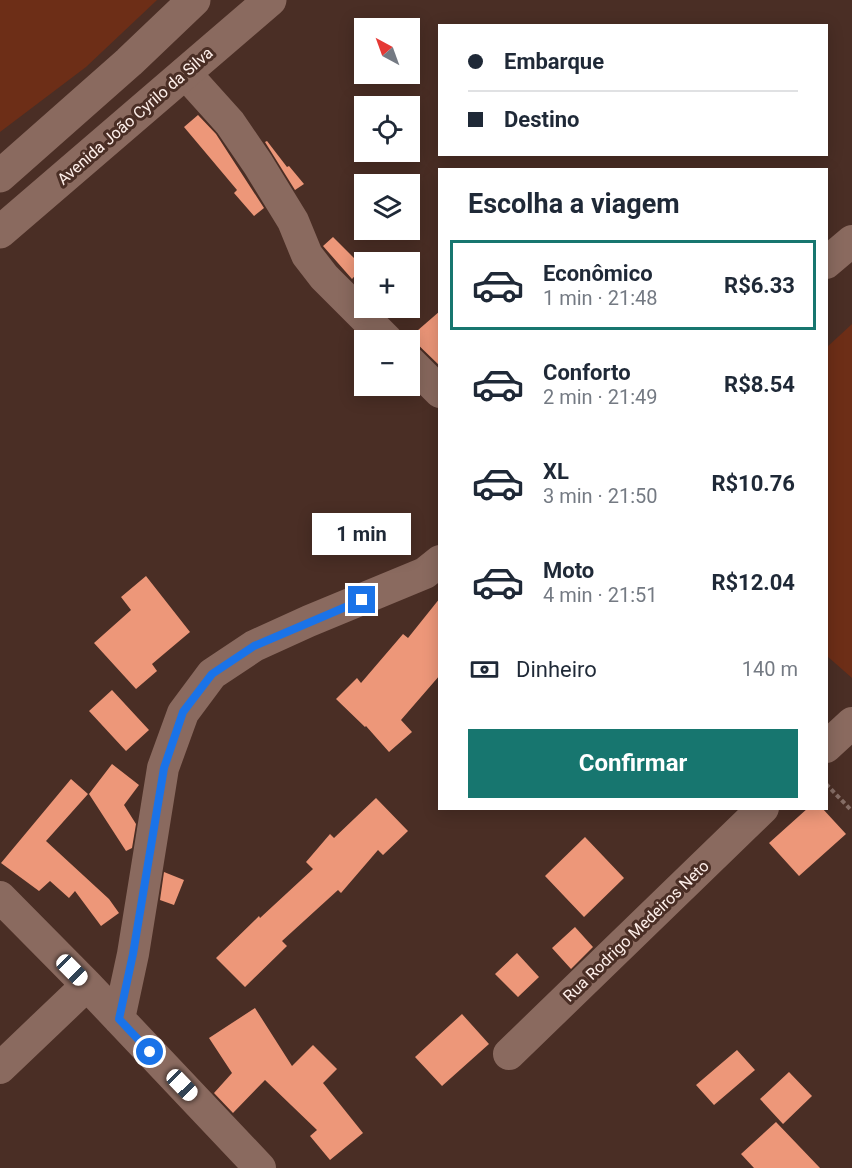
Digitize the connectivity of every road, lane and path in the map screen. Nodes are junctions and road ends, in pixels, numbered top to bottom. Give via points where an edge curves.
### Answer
1 (194, 0) edge
2 (270, 0) edge
3 (185, 73) junction
4 (0, 176) edge
5 (0, 232) edge
6 (852, 241) edge
7 (828, 261) edge
8 (377, 330) edge
9 (420, 372) edge
10 (438, 390) edge
11 (438, 563) edge
12 (852, 723) edge
13 (828, 745) edge
14 (828, 786) edge
15 (761, 810) edge
16 (852, 810) edge
17 (0, 897) edge
18 (87, 985) junction
19 (119, 1019) junction
20 (509, 1054) dead end
21 (0, 1068) edge
22 (260, 1168) edge

1 - 4 street
2 - 3 street, Avenida João Cyrilo da Silva
3 - 5 street, Avenida João Cyrilo da Silva
3 - 8 street via 230,123 258,164 293,221 307,255
6 - 7 street
9 - 10 street
11 - 19 street via 425,573 254,646 212,674 183,712 164,768
12 - 13 street
14 - 16 path
15 - 20 street, Rua Rodrigo Medeiros Neto
17 - 18 street
18 - 19 street
18 - 21 street
19 - 22 street

